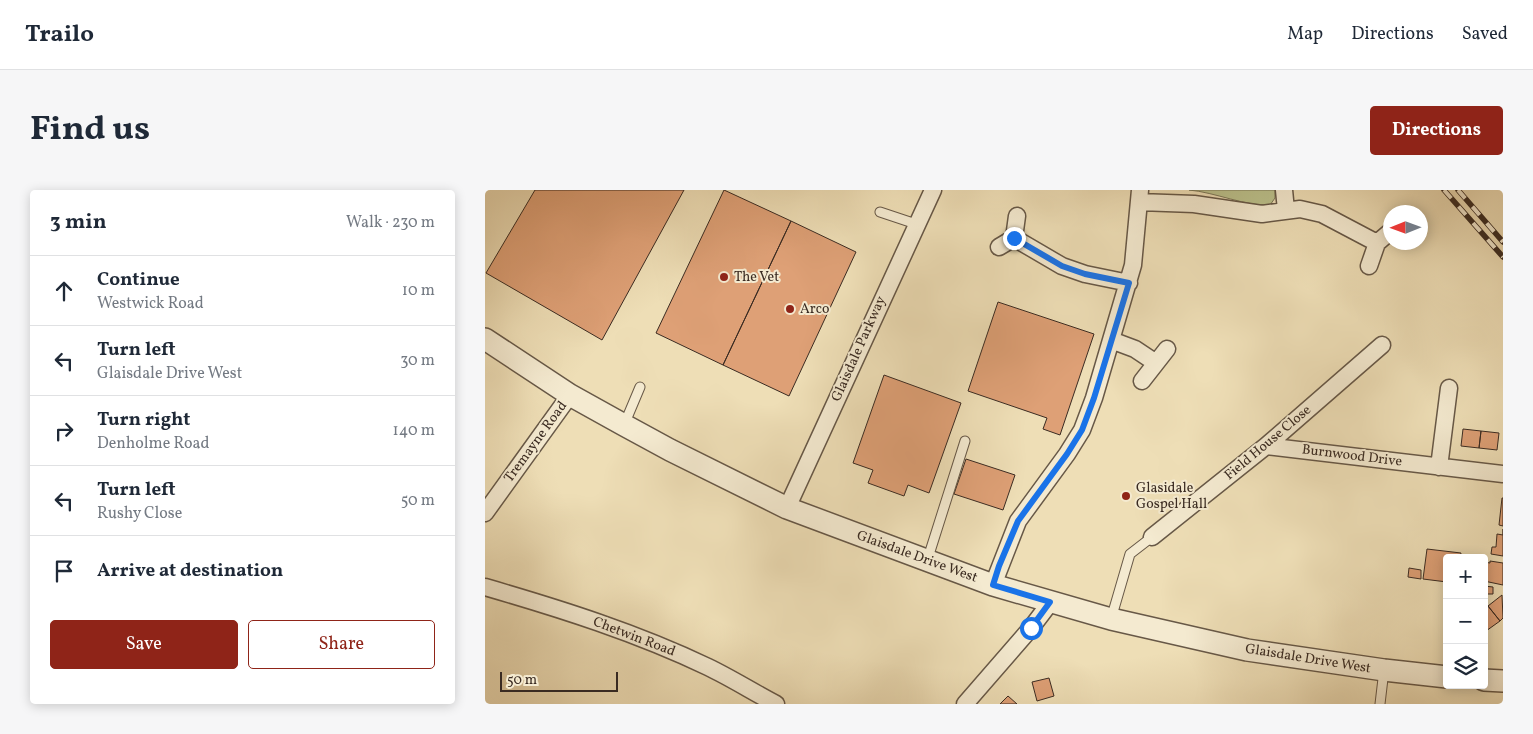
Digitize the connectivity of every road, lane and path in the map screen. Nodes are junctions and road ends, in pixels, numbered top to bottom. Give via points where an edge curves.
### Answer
1 (933, 190) edge
2 (1284, 190) edge
3 (1139, 196) edge
4 (1286, 210) junction
5 (879, 212) dead end
6 (1017, 216) dead end
7 (916, 224) junction
8 (1014, 238) junction
9 (1383, 238) edge
10 (1377, 243) junction
11 (999, 246) dead end
12 (1369, 266) dead end
13 (1129, 283) junction
14 (485, 339) edge
15 (1111, 340) junction
16 (1382, 345) dead end
17 (1167, 350) dead end
18 (1156, 363) junction
19 (1142, 381) dead end
20 (641, 387) dead end
21 (1449, 388) dead end
22 (570, 395) junction
23 (623, 425) junction
24 (965, 440) dead end
25 (1266, 446) junction
26 (1439, 467) junction
27 (1503, 474) edge
28 (787, 508) junction
29 (485, 513) edge
30 (1152, 537) joint
31 (927, 561) junction
32 (993, 585) junction
33 (485, 587) edge
34 (1050, 602) junction
35 (1111, 619) junction
36 (1384, 670) junction
37 (1443, 677) edge
38 (1488, 680) edge
39 (1503, 681) edge
40 (776, 704) edge
41 (965, 704) edge
42 (1380, 704) edge

1 - 7 street, Glaisdale Parkway
2 - 4 street
3 - 4 street via 1262,214
3 - 13 street
4 - 10 street via 1300,209 1322,214
5 - 7 lane
6 - 8 street
7 - 28 street, Glaisdale Parkway
8 - 11 street
8 - 13 street via 1062,266
9 - 10 street
10 - 12 street
13 - 15 street
14 - 22 street, Glaisdale Drive West
15 - 18 street via 1135,349
15 - 32 street via 1082,430 1018,521
16 - 25 street, Field House Close
17 - 18 street
18 - 19 street
20 - 23 lane
21 - 26 street
22 - 23 street, Glaisdale Drive West
22 - 29 street, Tremayne Road
23 - 28 street, Glaisdale Drive West
24 - 31 lane
25 - 26 street, Burnwood Drive
25 - 30 street, Field House Close
26 - 27 street, Burnwood Drive
28 - 31 street, Glaisdale Drive West
30 - 35 lane via 1130,554
31 - 32 street, Glaisdale Drive West
32 - 34 street, Glaisdale Drive West
33 - 40 street, Chetwin Road via 644,639 709,668
34 - 35 street, Glaisdale Drive West
34 - 41 street
35 - 36 street, Glaisdale Drive West via 1247,650
36 - 37 street, Glaisdale Drive West
36 - 42 lane
38 - 39 street

